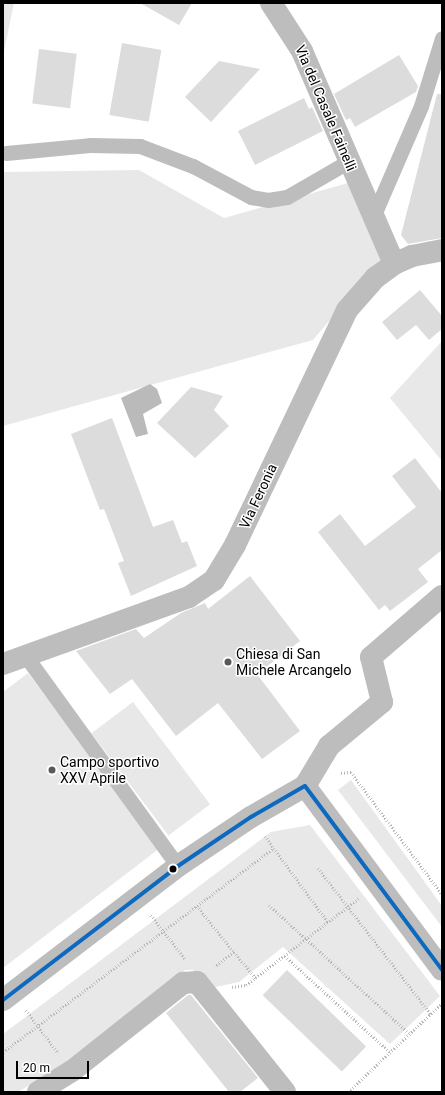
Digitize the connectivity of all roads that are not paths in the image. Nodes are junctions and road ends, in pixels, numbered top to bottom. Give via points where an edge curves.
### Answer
1 (271, 3) edge
2 (442, 38) edge
3 (6, 153) dead end
4 (349, 162) junction
5 (373, 217) junction
6 (442, 250) edge
7 (394, 264) junction
8 (442, 596) edge
9 (25, 655) junction
10 (3, 664) edge
11 (305, 786) junction
12 (178, 866) junction
13 (442, 970) edge
14 (8, 996) edge
15 (38, 1092) edge
16 (285, 1092) edge

1 - 4 street, Via del Casale Fainelli via 302,51
2 - 5 lane via 422,106
3 - 4 lane via 90,145 140,146 193,166 251,197 268,200 287,197
4 - 5 street, Via del Casale Fainelli
5 - 7 street, Via del Casale Fainelli
6 - 7 street, Via Feronia via 412,256
7 - 9 street, Via Feronia via 358,295 338,325 235,545 214,580 189,597
8 - 11 street via 371,657 382,702 329,746
9 - 10 street, Via Feronia
9 - 12 lane
11 - 12 street via 250,817
11 - 13 street
12 - 14 street
15 - 16 street via 72,1071 183,983 200,987

